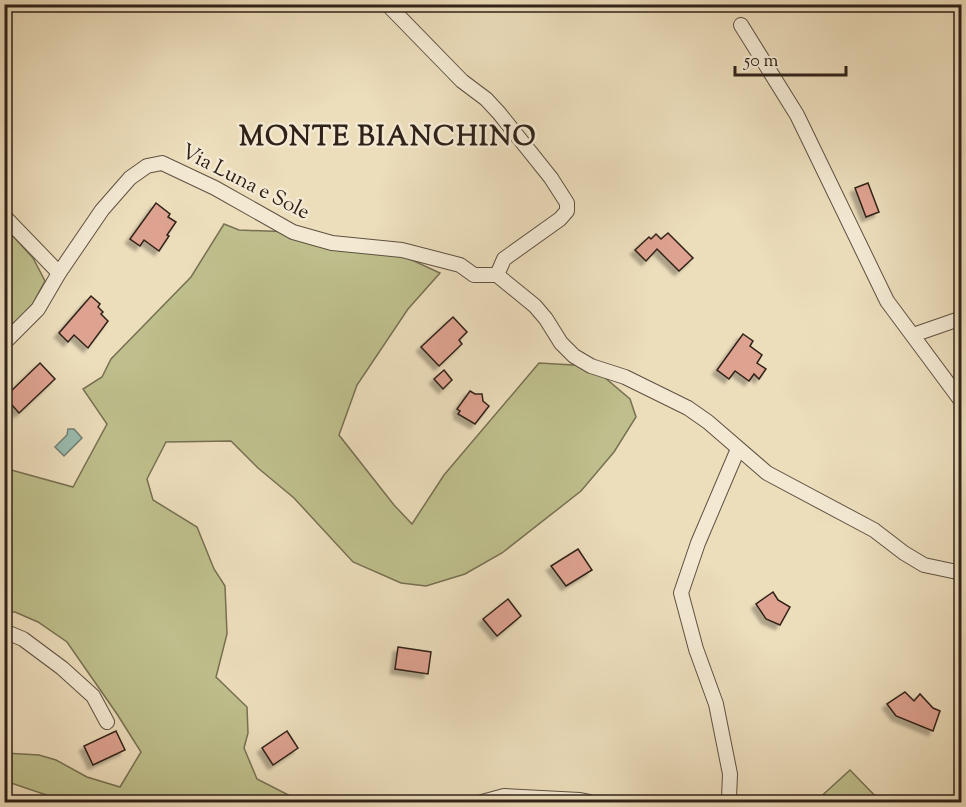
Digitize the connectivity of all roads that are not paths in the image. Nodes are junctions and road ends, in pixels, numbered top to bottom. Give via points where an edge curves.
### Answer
1 (387, 4) edge
2 (741, 25) dead end
3 (4, 216) edge
4 (59, 273) junction
5 (497, 275) junction
6 (962, 318) edge
7 (913, 335) junction
8 (4, 343) edge
9 (962, 402) edge
10 (738, 449) junction
11 (962, 573) edge
12 (4, 631) edge
13 (107, 722) dead end
14 (482, 802) edge
15 (590, 802) edge
16 (728, 802) edge

1 - 5 street via 499,113 567,203 567,211 560,219 504,259
2 - 7 street via 797,114 887,301
3 - 4 street
4 - 5 street, Via Luna e Sole via 102,210 130,178 147,166 162,163 293,232 332,243 402,250 460,265 474,275
4 - 8 street, Via Luna e Sole via 38,309
5 - 10 street via 536,306 574,356 688,408
6 - 7 street
7 - 9 street
10 - 11 street via 767,472 874,530 924,565
10 - 16 street via 681,593 716,704 730,774
12 - 13 street via 23,639 62,668 93,696
14 - 15 street via 504,796

